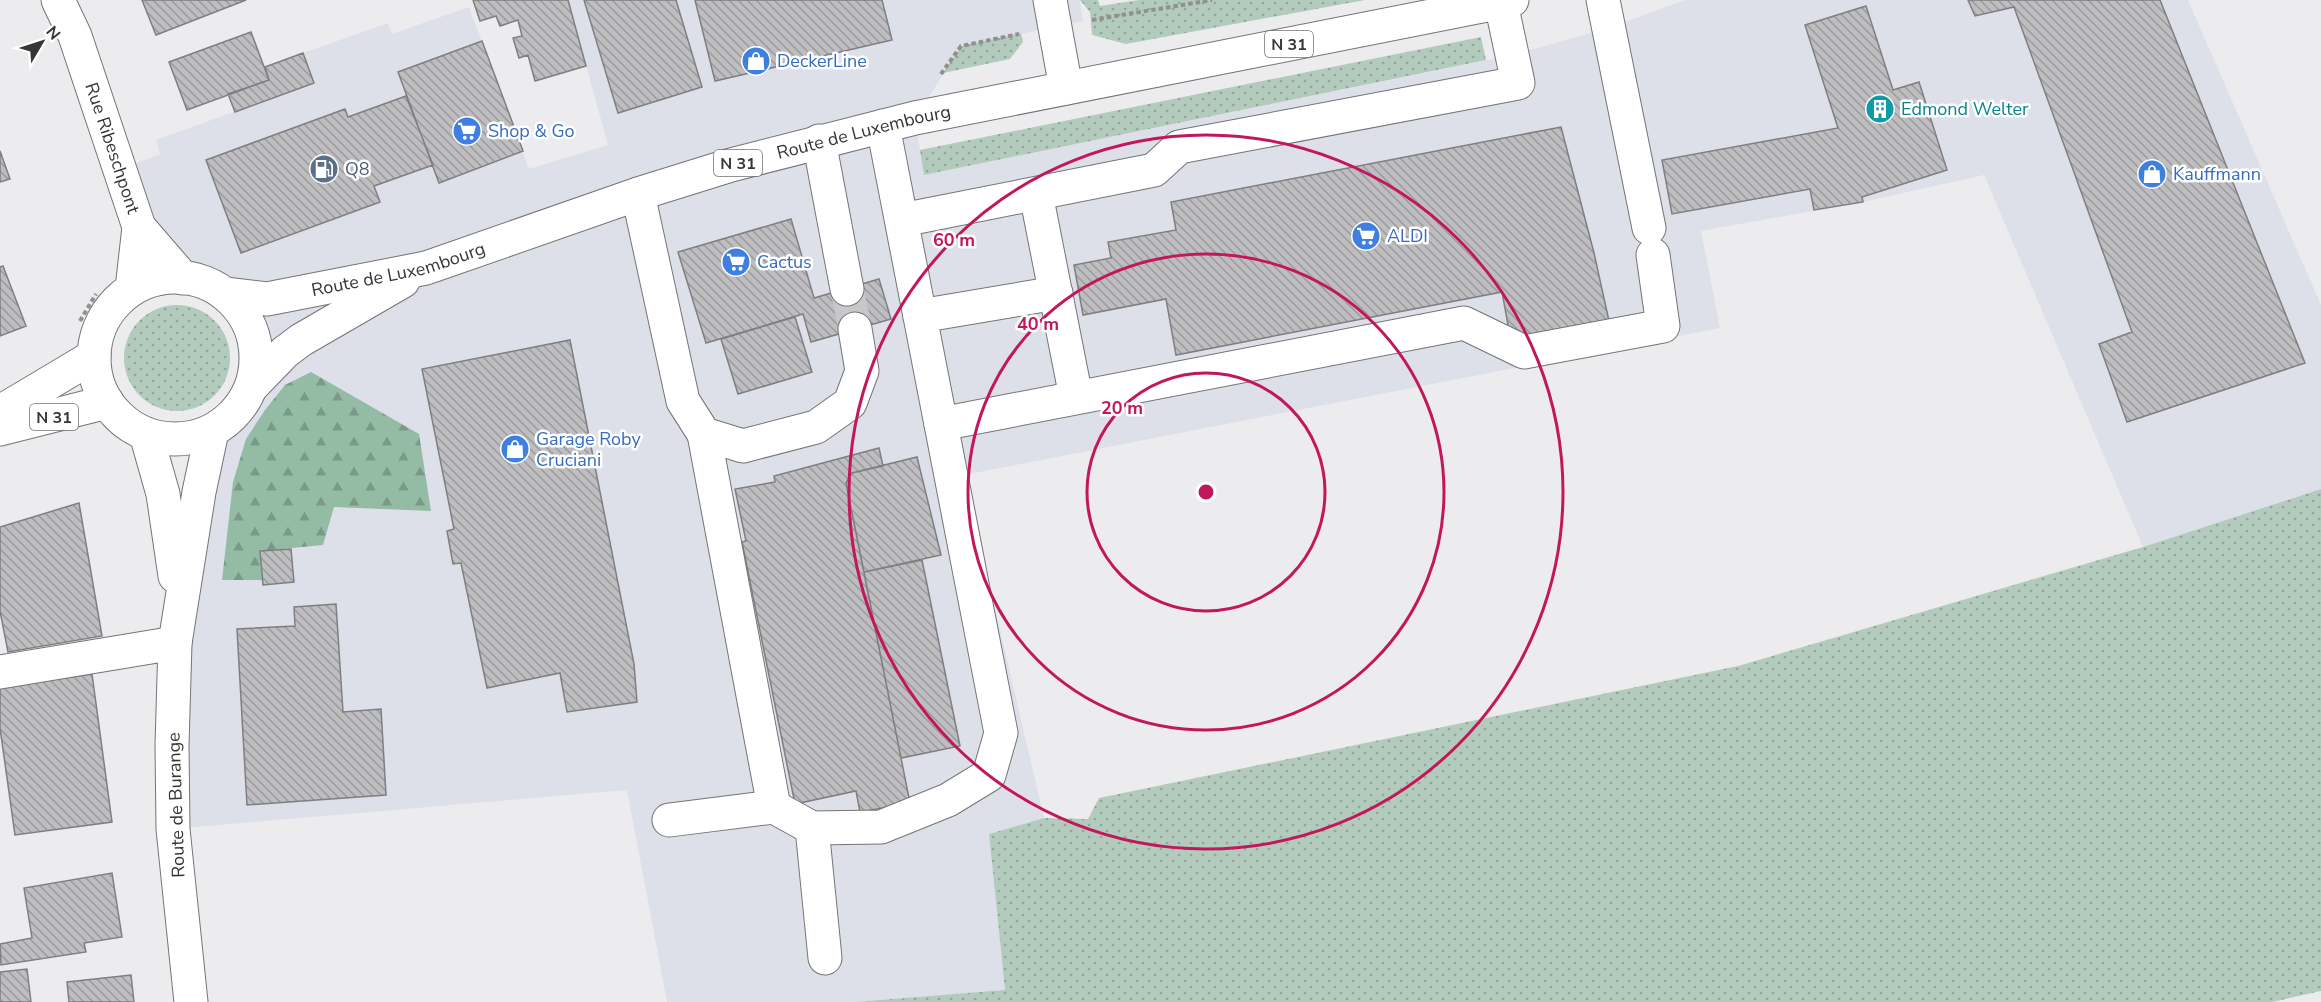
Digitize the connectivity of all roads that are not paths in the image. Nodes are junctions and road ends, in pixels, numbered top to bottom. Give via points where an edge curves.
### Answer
1 (58, 0) edge
2 (1603, 0) edge
3 (1507, 1) edge
4 (1053, 13) edge
5 (1066, 88) junction
6 (884, 126) junction
7 (819, 141) junction
8 (638, 194) junction
9 (1036, 194) junction
10 (902, 220) junction
11 (140, 227) junction
12 (426, 268) junction
13 (183, 278) junction
14 (132, 289) junction
15 (847, 289) tunnel mouth
16 (1056, 293) junction
17 (225, 294) junction
18 (920, 316) junction
19 (855, 329) tunnel mouth
20 (94, 356) junction
21 (252, 386) junction
22 (1076, 397) junction
23 (107, 402) junction
24 (0, 412) edge
25 (941, 424) junction
26 (0, 429) edge
27 (212, 431) junction
28 (146, 434) junction
29 (704, 434) junction
30 (180, 607) junction
31 (175, 643) junction
32 (0, 672) edge
33 (774, 807) junction
34 (669, 819) dead end
35 (812, 828) junction
36 (825, 958) dead end
37 (191, 1002) edge

1 - 11 main road, Rue Ribeschpont via 75,36
2 - 22 main road via 1651,242 1663,326 1524,352 1464,323
3 - 5 main road, Route de Luxembourg / N 31
3 - 9 main road via 1518,83 1179,147 1154,170
4 - 5 main road
5 - 6 main road, Route de Luxembourg / N 31
6 - 7 main road, Route de Luxembourg / N 31
6 - 10 main road
7 - 8 main road, Route de Luxembourg / N 31
7 - 15 main road
8 - 12 main road, Route de Luxembourg / N 31
8 - 29 main road via 683,401
9 - 10 main road
9 - 16 main road
10 - 18 main road
11 - 13 main road, Rue Ribeschpont
11 - 14 main road, Rue Ribeschpont
12 - 17 main road, Route de Luxembourg / N 31 via 267,299
12 - 21 main road, N 31 via 301,340
13 - 14 main road, Route de Luxembourg via 157,280
13 - 17 main road, Route de Luxembourg via 205,283
14 - 20 main road, Route de Luxembourg via 112,306 99,330
16 - 18 main road
16 - 22 main road
17 - 21 main road, Route de Luxembourg via 250,326 255,346
18 - 25 main road
19 - 29 main road via 862,370 850,403 842,409 816,427 744,446
20 - 23 main road, Route de Luxembourg via 97,380
20 - 24 main road, N 31
21 - 27 main road, Route de Luxembourg via 229,419
22 - 25 main road
23 - 26 main road, N 31
23 - 28 main road, Route de Luxembourg via 124,421
25 - 35 main road via 1002,733 989,775 948,800 881,827
27 - 28 main road, Route de Luxembourg via 168,441
27 - 30 main road, Route de Burange
28 - 30 main road, Route de Burange via 164,494
29 - 33 main road
30 - 31 main road, Route de Burange
31 - 32 main road
31 - 37 main road, Route de Burange via 173,829
33 - 34 main road
33 - 35 main road
35 - 36 main road

